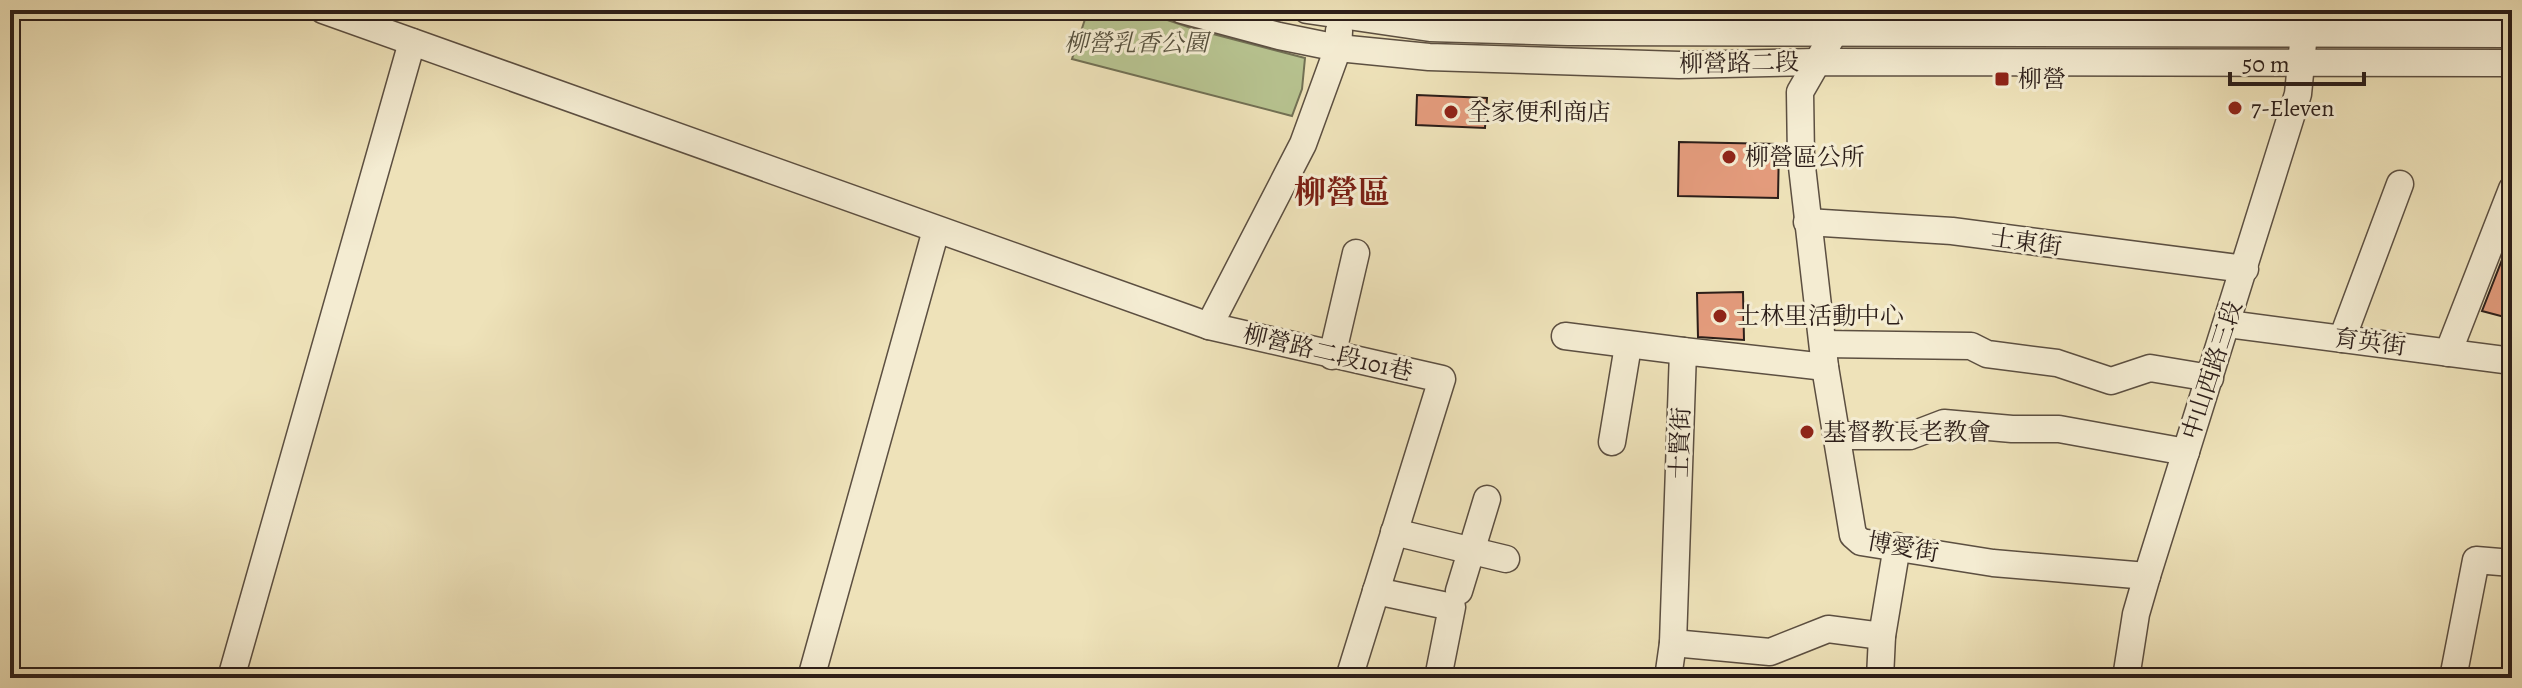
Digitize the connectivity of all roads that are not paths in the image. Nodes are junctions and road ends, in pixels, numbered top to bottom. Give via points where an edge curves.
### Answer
1 (323, 10) edge
2 (1182, 10) edge
3 (1307, 10) edge
4 (1339, 13) edge
5 (1835, 21) edge
6 (2053, 21) edge
7 (2307, 21) edge
8 (2187, 22) edge
9 (2512, 34) edge
10 (412, 42) junction
11 (1338, 48) junction
12 (1816, 62) junction
13 (2301, 63) junction
14 (2512, 63) edge
15 (2400, 184) dead end
16 (2512, 189) edge
17 (1807, 222) junction
18 (936, 230) junction
19 (1356, 253) dead end
20 (2245, 269) junction
21 (2228, 324) junction
22 (1209, 326) junction
23 (1565, 336) dead end
24 (2342, 339) junction
25 (1628, 346) junction
26 (1683, 351) junction
27 (2448, 353) junction
28 (1332, 356) junction
29 (1824, 356) junction
30 (2512, 361) edge
31 (2210, 378) junction
32 (1837, 436) junction
33 (1612, 442) dead end
34 (2186, 452) junction
35 (1487, 499) dead end
36 (1394, 532) junction
37 (1897, 546) junction
38 (1471, 550) junction
39 (1506, 559) dead end
40 (2512, 563) edge
41 (2147, 576) junction
42 (1376, 591) junction
43 (1459, 591) dead end
44 (1882, 636) junction
45 (1673, 643) junction
46 (231, 678) edge
47 (811, 678) edge
48 (1349, 678) edge
49 (1438, 678) edge
50 (1668, 678) edge
51 (1880, 678) edge
52 (2126, 678) edge
53 (2453, 678) edge

1 - 10 street
2 - 11 street, 柳營路二段
3 - 4 street, 柳營路二段
4 - 5 street, 柳營路二段 via 1445,28 1568,32
4 - 11 street, 柳營路二段101巷
5 - 6 street, 柳營路二段
5 - 12 street, 博愛街
6 - 8 street, 柳營路二段
7 - 8 street, 柳營路二段
7 - 9 street, 柳營路二段
7 - 13 street, 中山西路三段
10 - 18 street
10 - 46 street
11 - 12 street, 柳營路二段 via 1429,57 1650,65
11 - 22 street, 柳營路二段101巷 via 1303,144
12 - 13 street, 柳營路二段
12 - 17 street, 博愛街 via 1800,92
13 - 14 street, 柳營路二段
13 - 20 street, 中山西路三段 via 2298,94
15 - 24 street
16 - 27 street
17 - 20 street, 士東街 via 1952,231
17 - 29 street, 博愛街
18 - 22 street
18 - 47 street
19 - 28 street
20 - 21 street, 中山西路三段
21 - 24 street, 育英街
21 - 31 street, 中山西路三段
22 - 28 street, 柳營路二段101巷
23 - 25 street
24 - 27 street, 育英街
25 - 26 street
25 - 33 street
26 - 29 street
26 - 45 street, 士賢街
27 - 30 street, 育英街
28 - 36 street, 柳營路二段101巷 via 1442,379
29 - 31 street via 1971,346 1987,354 2057,363 2111,381 2150,368
29 - 32 street, 博愛街
31 - 34 street, 中山西路三段
32 - 34 street via 1910,436 1944,423 2059,429
32 - 37 street, 博愛街 via 1853,535 1861,542
34 - 41 street, 中山西路三段
35 - 38 street
36 - 38 street
36 - 42 street, 柳營路二段101巷
37 - 41 street, 博愛街 via 1993,563
37 - 44 street
38 - 39 street
38 - 43 street
40 - 53 street via 2476,560
41 - 52 street, 中山西路三段
42 - 48 street, 柳營路二段101巷
42 - 49 street via 1452,607
44 - 45 street via 1828,629 1770,652
44 - 51 street
45 - 50 street, 士賢街

